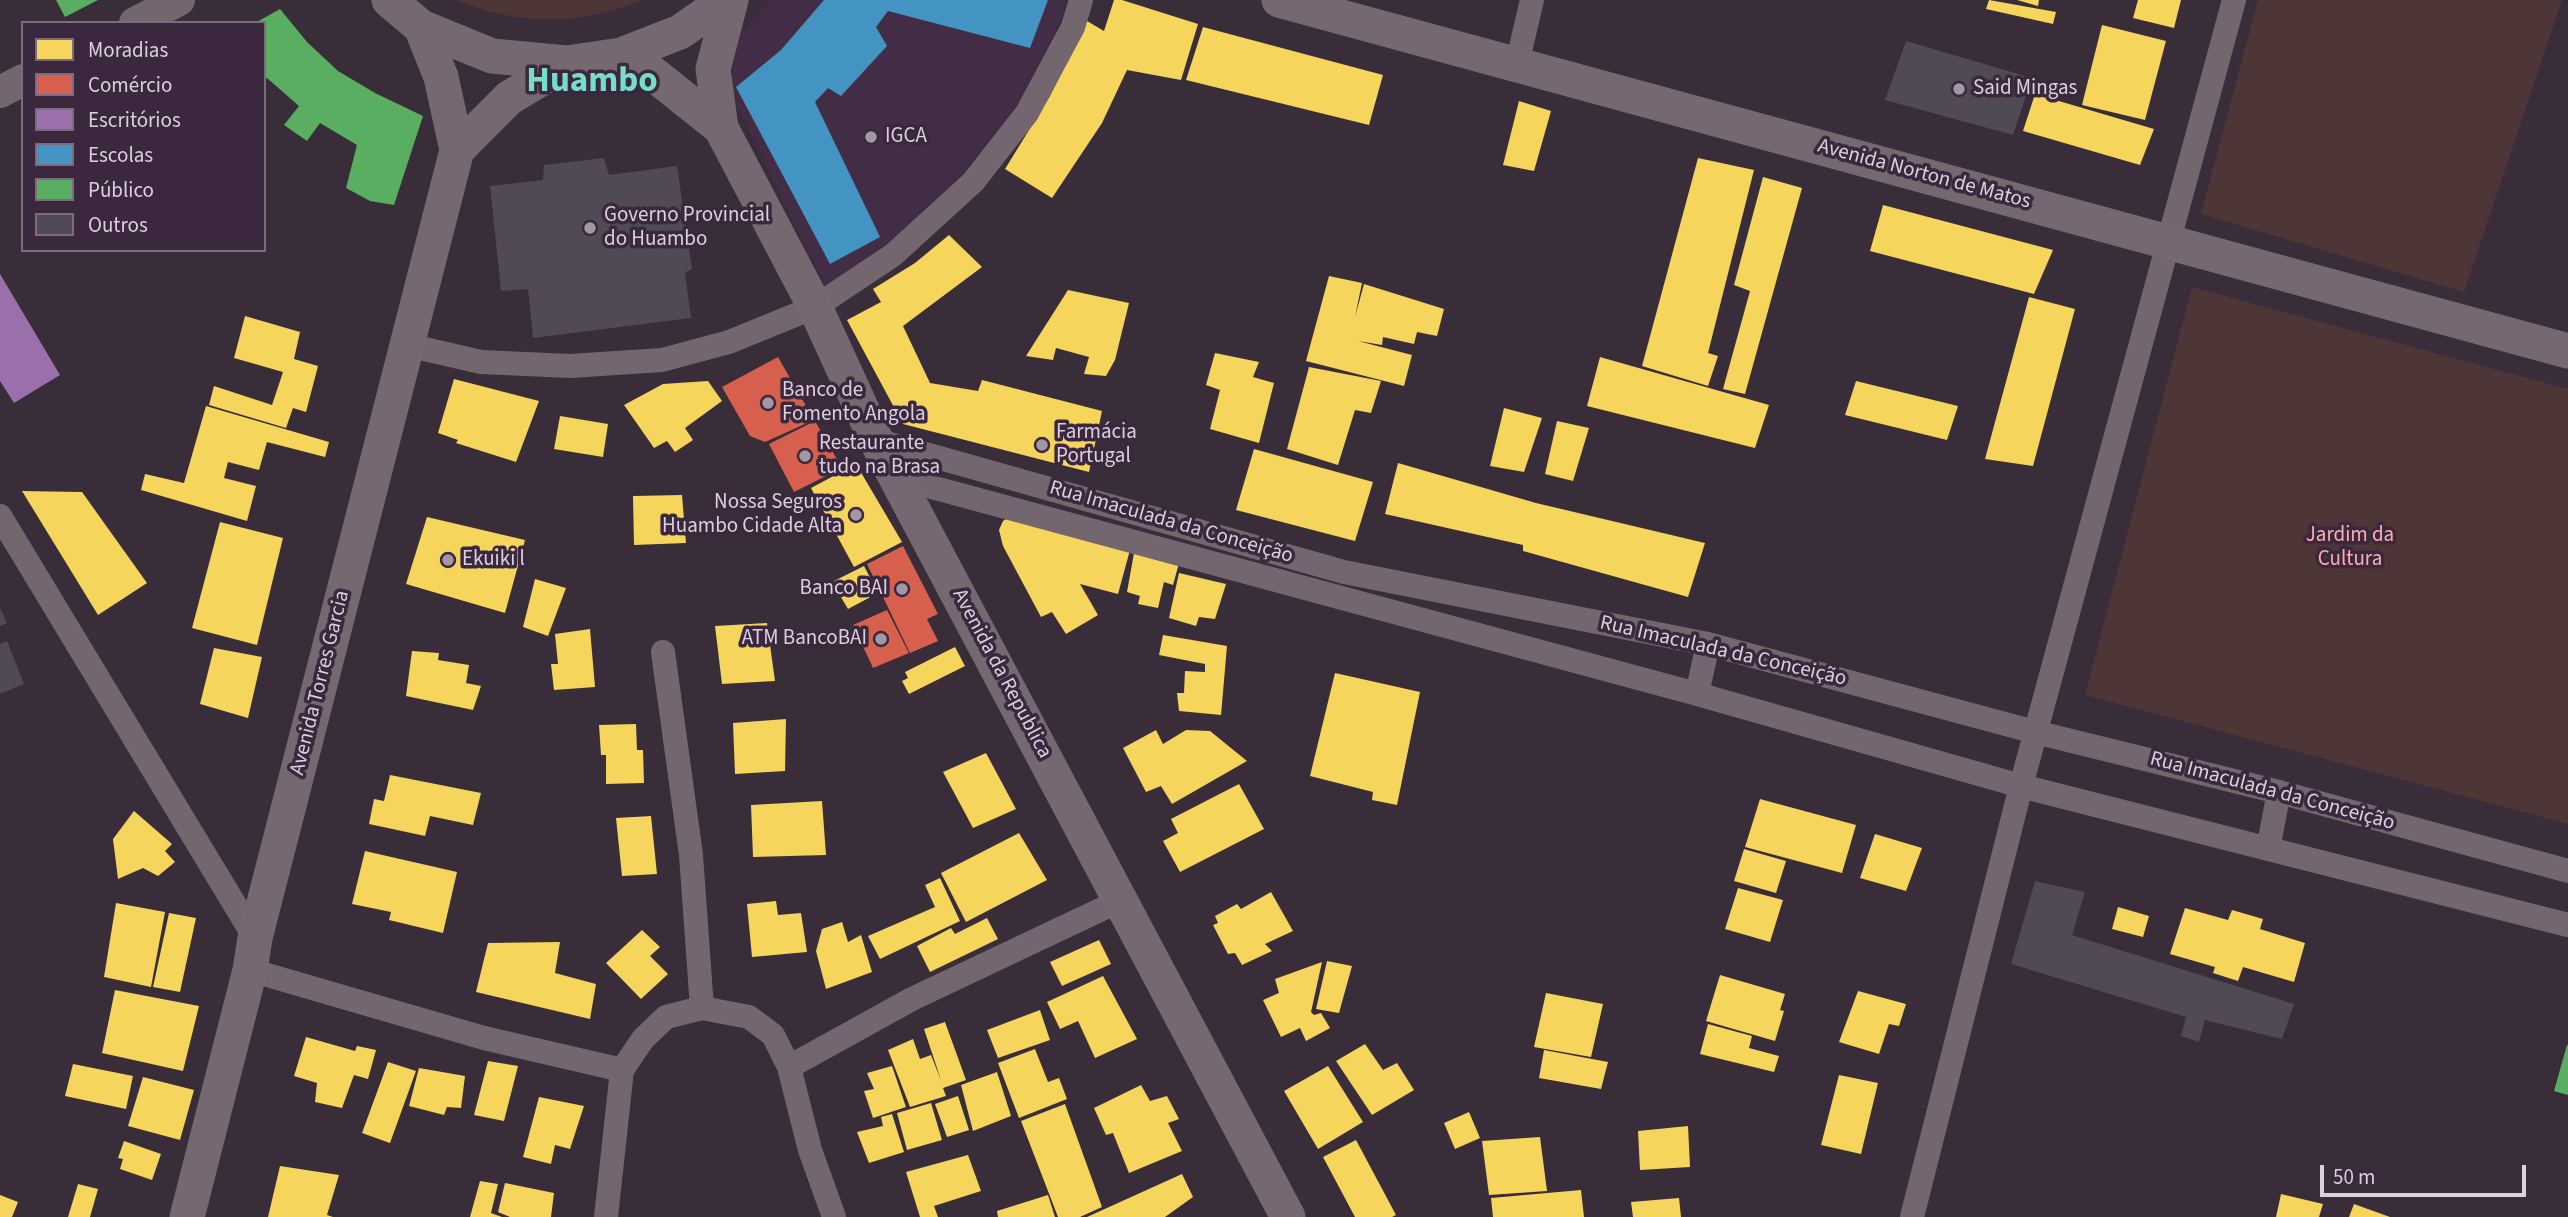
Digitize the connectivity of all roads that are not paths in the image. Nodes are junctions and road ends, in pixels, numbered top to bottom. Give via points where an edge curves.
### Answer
1 (179, 0) edge
2 (388, 0) edge
3 (728, 0) edge
4 (1082, 0) edge
5 (1279, 0) edge
6 (1532, 0) edge
7 (2234, 0) edge
8 (139, 21) edge
9 (421, 27) junction
10 (621, 55) junction
11 (567, 63) junction
12 (1517, 64) junction
13 (21, 81) edge
14 (0, 92) edge
15 (721, 128) junction
16 (457, 150) junction
17 (2168, 242) junction
18 (815, 307) junction
19 (408, 345) junction
20 (2568, 351) edge
21 (876, 440) junction
22 (898, 478) junction
23 (0, 516) edge
24 (1708, 645) junction
25 (663, 652) dead end
26 (1697, 694) junction
27 (2035, 732) junction
28 (2021, 786) junction
29 (2279, 792) junction
30 (2268, 849) junction
31 (2568, 871) edge
32 (1119, 901) junction
33 (2568, 925) edge
34 (253, 954) junction
35 (702, 1008) junction
36 (789, 1067) junction
37 (622, 1070) junction
38 (187, 1217) edge
39 (606, 1217) edge
40 (834, 1217) edge
41 (1288, 1217) edge
42 (1912, 1217) edge

1 - 8 street
2 - 9 main road
3 - 10 main road via 680,32
3 - 15 main road via 713,69
4 - 18 street via 1073,27 1027,113 973,182 893,255
5 - 12 main road, Avenida Norton de Matos
6 - 12 street
7 - 17 street
9 - 11 main road via 492,56
9 - 16 main road via 441,77
10 - 11 main road
10 - 15 main road via 652,72
11 - 16 main road via 509,98
12 - 17 main road, Avenida Norton de Matos
13 - 14 street
15 - 18 main road, Avenida da Republica
16 - 19 main road, Avenida Torres Garcia
17 - 20 main road, Avenida Norton de Matos
17 - 27 street
18 - 19 street via 729,342 662,360 570,366 481,362
18 - 21 main road, Avenida da Republica
19 - 34 main road, Avenida Torres Garcia
21 - 22 main road, Avenida da Republica
21 - 24 street, Rua Imaculada da Conceição via 1344,572
22 - 26 street, Rua Imaculada da Conceição
22 - 32 main road, Avenida da Republica
23 - 34 street
24 - 26 street
24 - 27 street, Rua Imaculada da Conceição
25 - 35 street via 691,855
26 - 28 street, Rua Imaculada da Conceição
27 - 28 street
27 - 29 street, Rua Imaculada da Conceição
28 - 30 street, Rua Imaculada da Conceição
28 - 42 street
29 - 30 street
29 - 31 street, Rua Imaculada da Conceição
30 - 33 street, Rua Imaculada da Conceição
32 - 36 street via 912,999
32 - 41 main road, Avenida da Republica
34 - 37 street via 484,1038
34 - 38 main road, Avenida Torres Garcia
35 - 36 street via 749,1017 773,1035
35 - 37 street via 666,1017 643,1039
36 - 40 street via 810,1150
37 - 39 street

